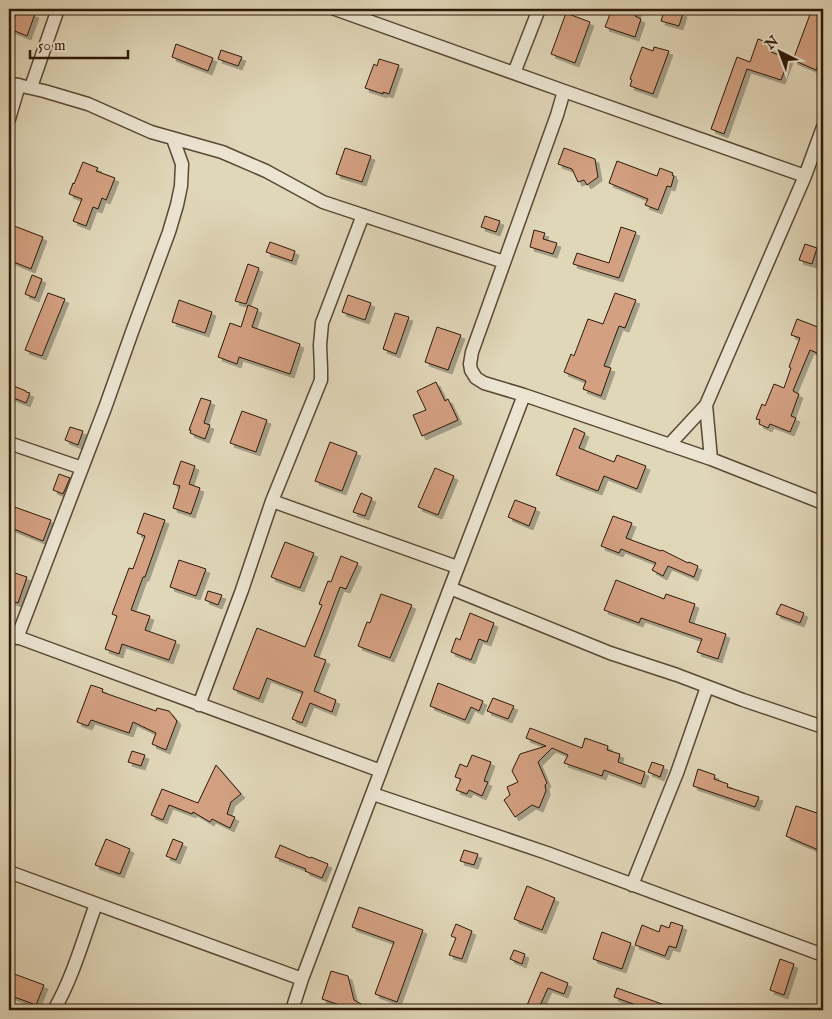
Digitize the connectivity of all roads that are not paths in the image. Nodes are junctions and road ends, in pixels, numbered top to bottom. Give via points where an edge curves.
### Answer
1 (58, 9) edge
2 (335, 9) edge
3 (539, 9) edge
4 (514, 73) junction
5 (20, 85) edge
6 (564, 91) junction
7 (9, 119) edge
8 (823, 127) edge
9 (174, 139) junction
10 (195, 145) junction
11 (182, 164) junction
12 (806, 176) junction
13 (363, 215) junction
14 (504, 262) junction
15 (524, 395) junction
16 (706, 405) junction
17 (9, 443) edge
18 (669, 445) junction
19 (711, 458) junction
20 (82, 468) junction
21 (272, 501) junction
22 (823, 503) edge
23 (457, 567) junction
24 (450, 588) junction
25 (13, 636) edge
26 (707, 687) junction
27 (199, 705) junction
28 (823, 727) edge
29 (381, 771) junction
30 (373, 794) junction
31 (9, 872) edge
32 (632, 885) junction
33 (96, 904) junction
34 (823, 955) edge
35 (302, 979) junction
36 (54, 1010) edge
37 (293, 1010) edge

1 - 5 street
2 - 4 street
3 - 4 street
4 - 6 street
5 - 7 street
5 - 9 street via 88,104
6 - 12 street
6 - 14 street
8 - 12 street
9 - 10 street
9 - 11 street
10 - 11 street
10 - 13 street via 222,152 323,202
11 - 20 street via 181,186 169,232
12 - 16 street
13 - 14 street
13 - 21 street via 322,323 321,380
14 - 15 street via 470,364 476,378 484,383
15 - 18 street
15 - 23 street
16 - 18 street
16 - 19 street
17 - 20 street
18 - 19 street
19 - 22 street
20 - 25 street
21 - 23 street
21 - 27 street
23 - 24 street
24 - 26 street via 610,653
24 - 29 street
25 - 27 street
26 - 28 street
26 - 32 street
27 - 29 street
29 - 30 street
30 - 32 street
30 - 35 street
31 - 33 street
32 - 34 street
33 - 35 street
33 - 36 street via 71,976
35 - 37 street

